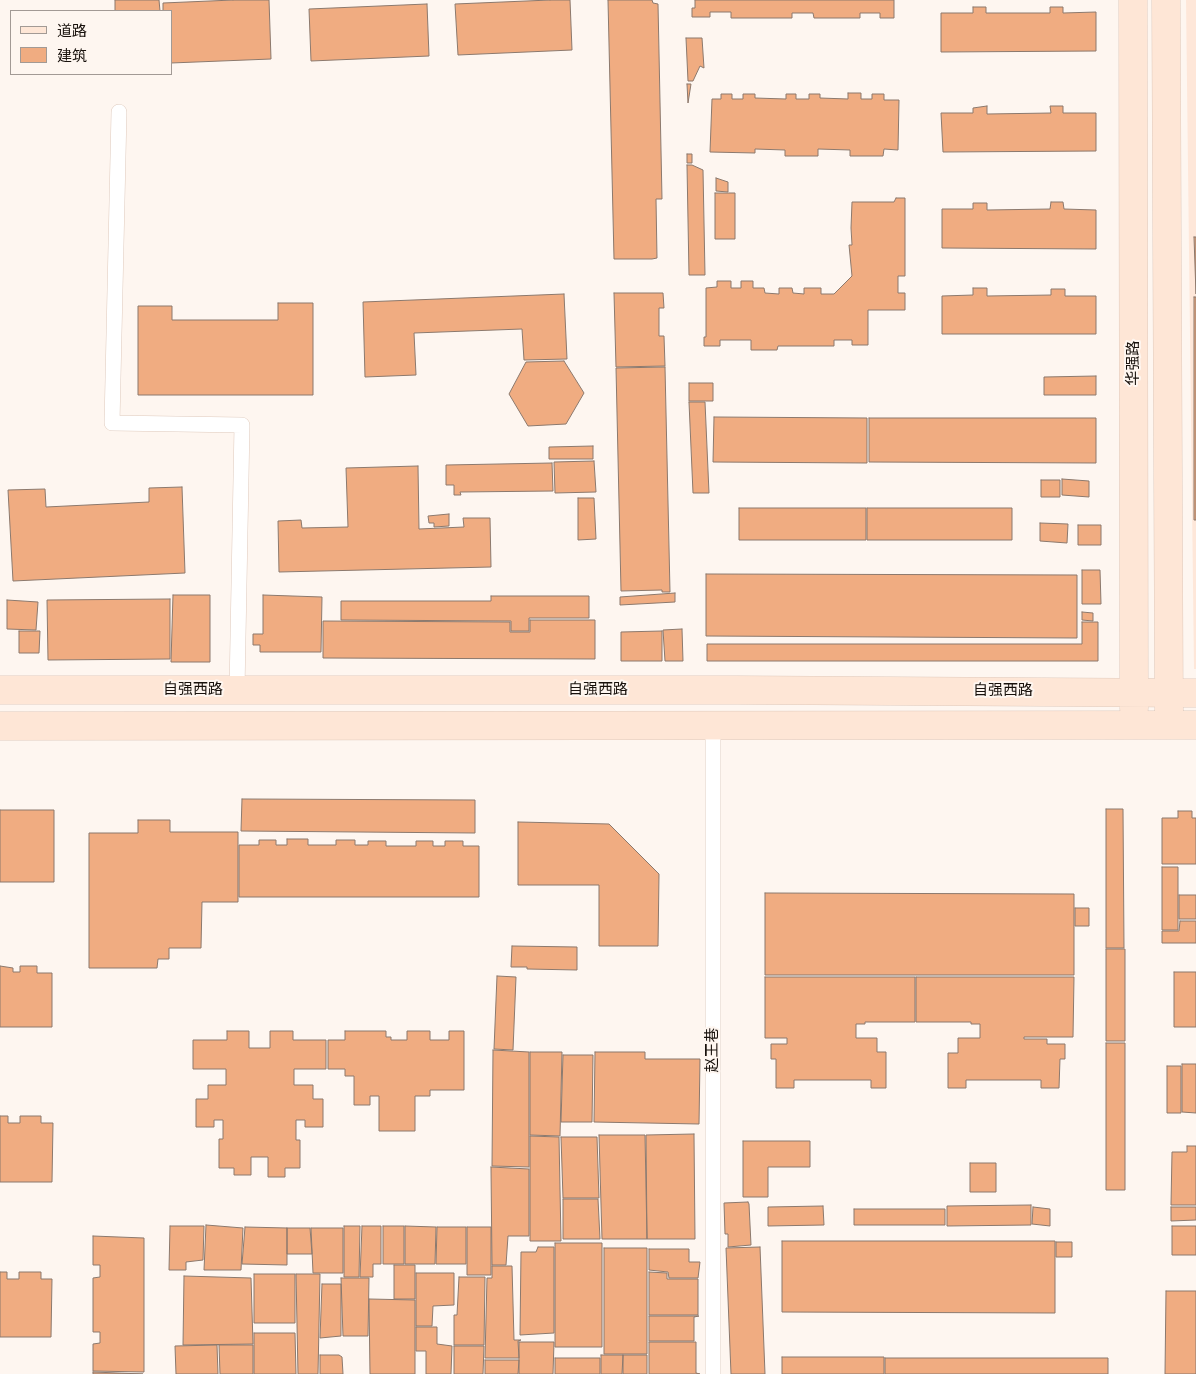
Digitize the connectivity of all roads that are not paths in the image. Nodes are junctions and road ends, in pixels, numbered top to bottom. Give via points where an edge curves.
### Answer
1 (1133, 0) edge
2 (1166, 0) edge
3 (119, 112) dead end
4 (0, 690) edge
5 (237, 690) junction
6 (1134, 692) junction
7 (1169, 693) junction
8 (1196, 693) edge
9 (714, 725) junction
10 (1169, 725) junction
11 (1196, 725) edge
12 (0, 726) edge
13 (1134, 726) junction
14 (713, 1374) edge

1 - 6 main road, 华强路
2 - 7 main road
3 - 5 lane via 112,422 242,425
4 - 5 main road, 自强西路
5 - 6 main road, 自强西路
6 - 7 main road, 自强西路
6 - 13 main road, 华强路
7 - 8 main road, 自强西路
7 - 10 main road
9 - 12 main road
9 - 13 main road
9 - 14 lane, 赵王巷
10 - 11 main road
10 - 13 main road

